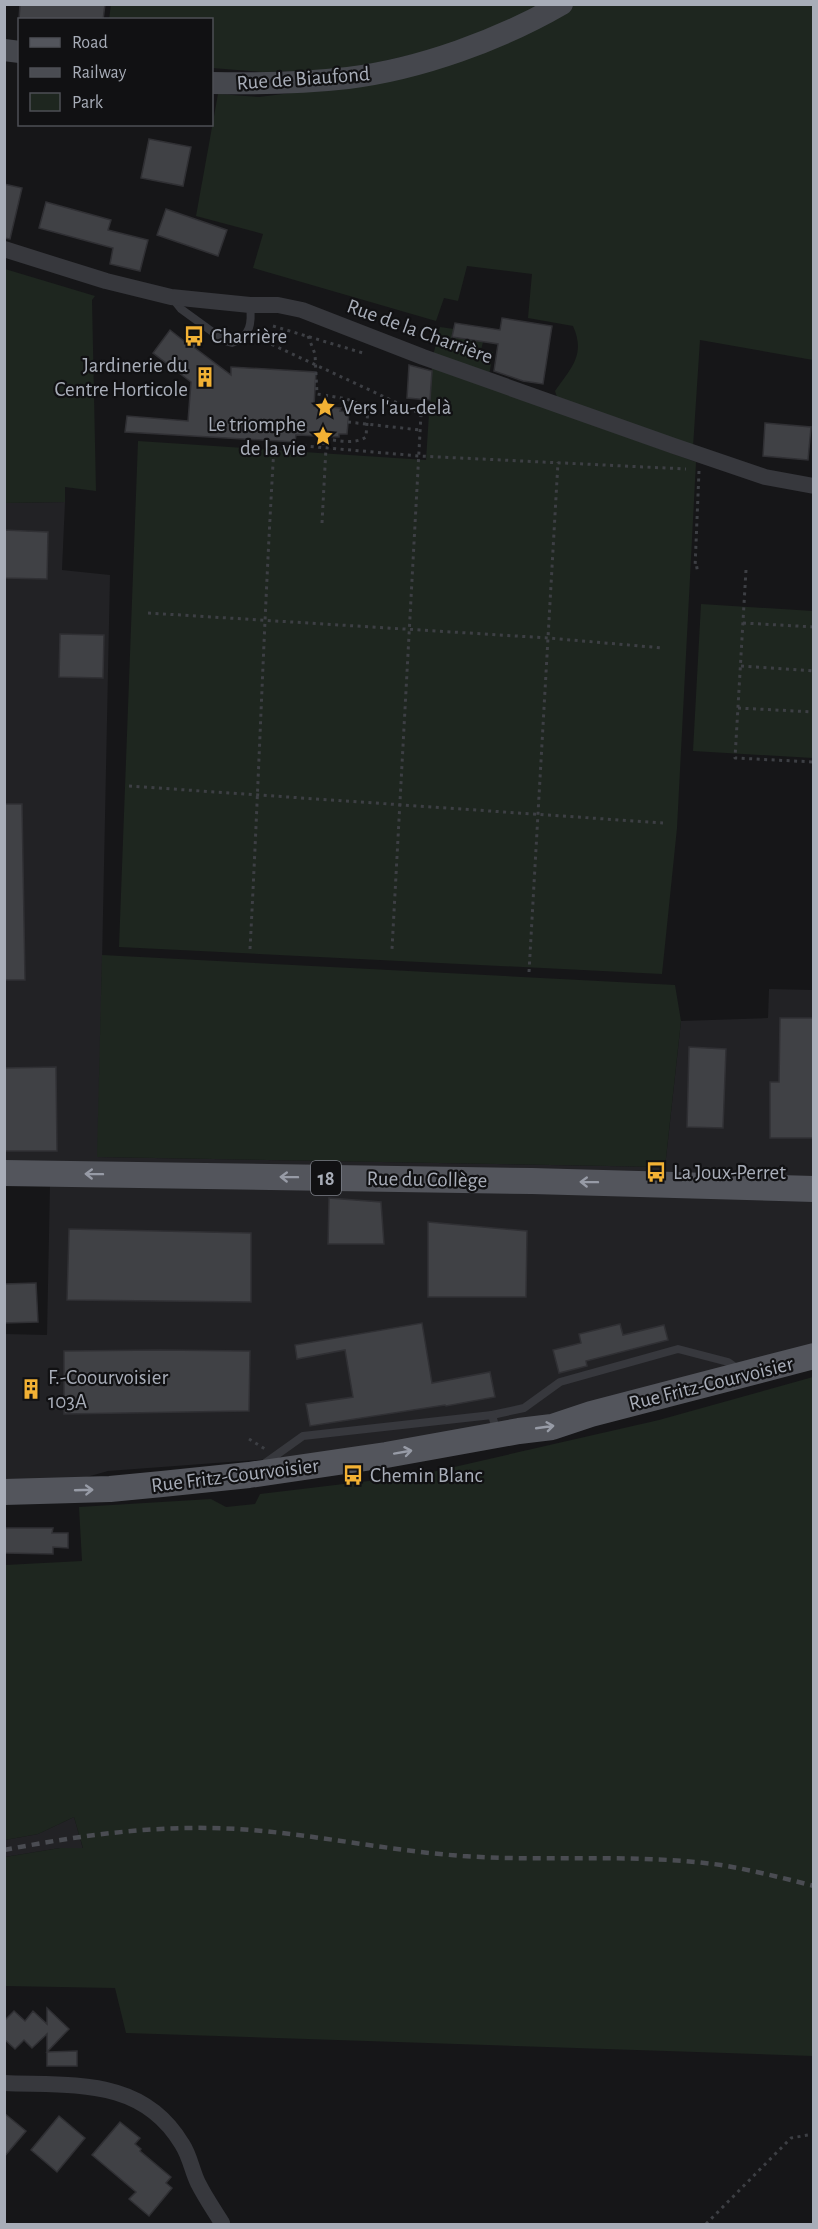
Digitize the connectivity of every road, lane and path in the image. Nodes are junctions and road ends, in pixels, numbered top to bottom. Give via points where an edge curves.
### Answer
1 (562, 4) edge
2 (213, 83) edge
3 (4, 249) edge
4 (171, 297) junction
5 (250, 305) junction
6 (273, 326) dead end
7 (308, 336) junction
8 (258, 338) dead end
9 (370, 356) dead end
10 (316, 365) junction
11 (348, 422) dead end
12 (366, 424) junction
13 (420, 430) junction
14 (324, 448) junction
15 (419, 456) junction
16 (558, 462) junction
17 (813, 486) edge
18 (322, 523) dead end
19 (702, 567) dead end
20 (746, 570) dead end
21 (148, 613) dead end
22 (264, 621) junction
23 (743, 623) junction
24 (813, 627) edge
25 (409, 630) junction
26 (548, 638) junction
27 (663, 648) dead end
28 (741, 666) junction
29 (813, 671) edge
30 (738, 708) junction
31 (813, 712) edge
32 (813, 762) edge
33 (129, 786) dead end
34 (258, 796) junction
35 (400, 806) junction
36 (538, 813) junction
37 (663, 823) dead end
38 (250, 949) dead end
39 (392, 949) dead end
40 (530, 972) dead end
41 (4, 1173) edge
42 (813, 1189) edge
43 (813, 1356) edge
44 (746, 1375) junction
45 (495, 1425) junction
46 (249, 1439) dead end
47 (275, 1456) junction
48 (249, 1475) junction
49 (4, 1492) edge
50 (4, 2083) edge
51 (813, 2134) edge
52 (222, 2223) dead end
53 (706, 2224) edge

1 - 2 main road, Rue de Biaufond via 468,48 387,71 309,81
3 - 4 street, Rue de la Charrière
4 - 5 street, Rue de la Charrière
4 - 5 lane via 181,309 232,343 248,331
5 - 17 street, Rue de la Charrière via 302,310 674,446 765,477
6 - 7 path
7 - 9 path
7 - 10 path
8 - 10 path
10 - 12 path via 317,394 347,399 368,408
10 - 13 path via 421,414
11 - 12 path
12 - 13 path
12 - 14 path via 363,440 324,439
13 - 15 path
14 - 15 path
14 - 18 path
14 - 22 path via 273,447
15 - 16 path
15 - 25 path
16 - 19 path via 700,472 695,567
16 - 26 path
20 - 23 path
21 - 22 path
22 - 25 path
22 - 34 path
23 - 24 path
23 - 28 path
25 - 26 path
25 - 35 path
26 - 27 path
26 - 36 path
28 - 29 path
28 - 30 path
30 - 31 path
30 - 32 path via 735,758
33 - 34 path
34 - 35 path
34 - 38 path
35 - 36 path
35 - 39 path
36 - 37 path
36 - 40 path
42 -> 41 main road, Rue du Collège / 18
43 - 44 main road, Rue Fritz-Courvoisier
45 -> 44 main road, Rue Fritz-Courvoisier via 552,1427
44 - 45 lane via 728,1362 678,1349 560,1382
45 - 47 lane via 303,1436
48 -> 45 main road, Rue Fritz-Courvoisier via 386,1455
46 - 47 path
47 - 48 lane
49 -> 48 main road, Rue Fritz-Courvoisier via 110,1489
50 - 52 street via 89,2086 124,2094 142,2103 162,2118 183,2145 198,2184
51 - 53 path via 791,2139

